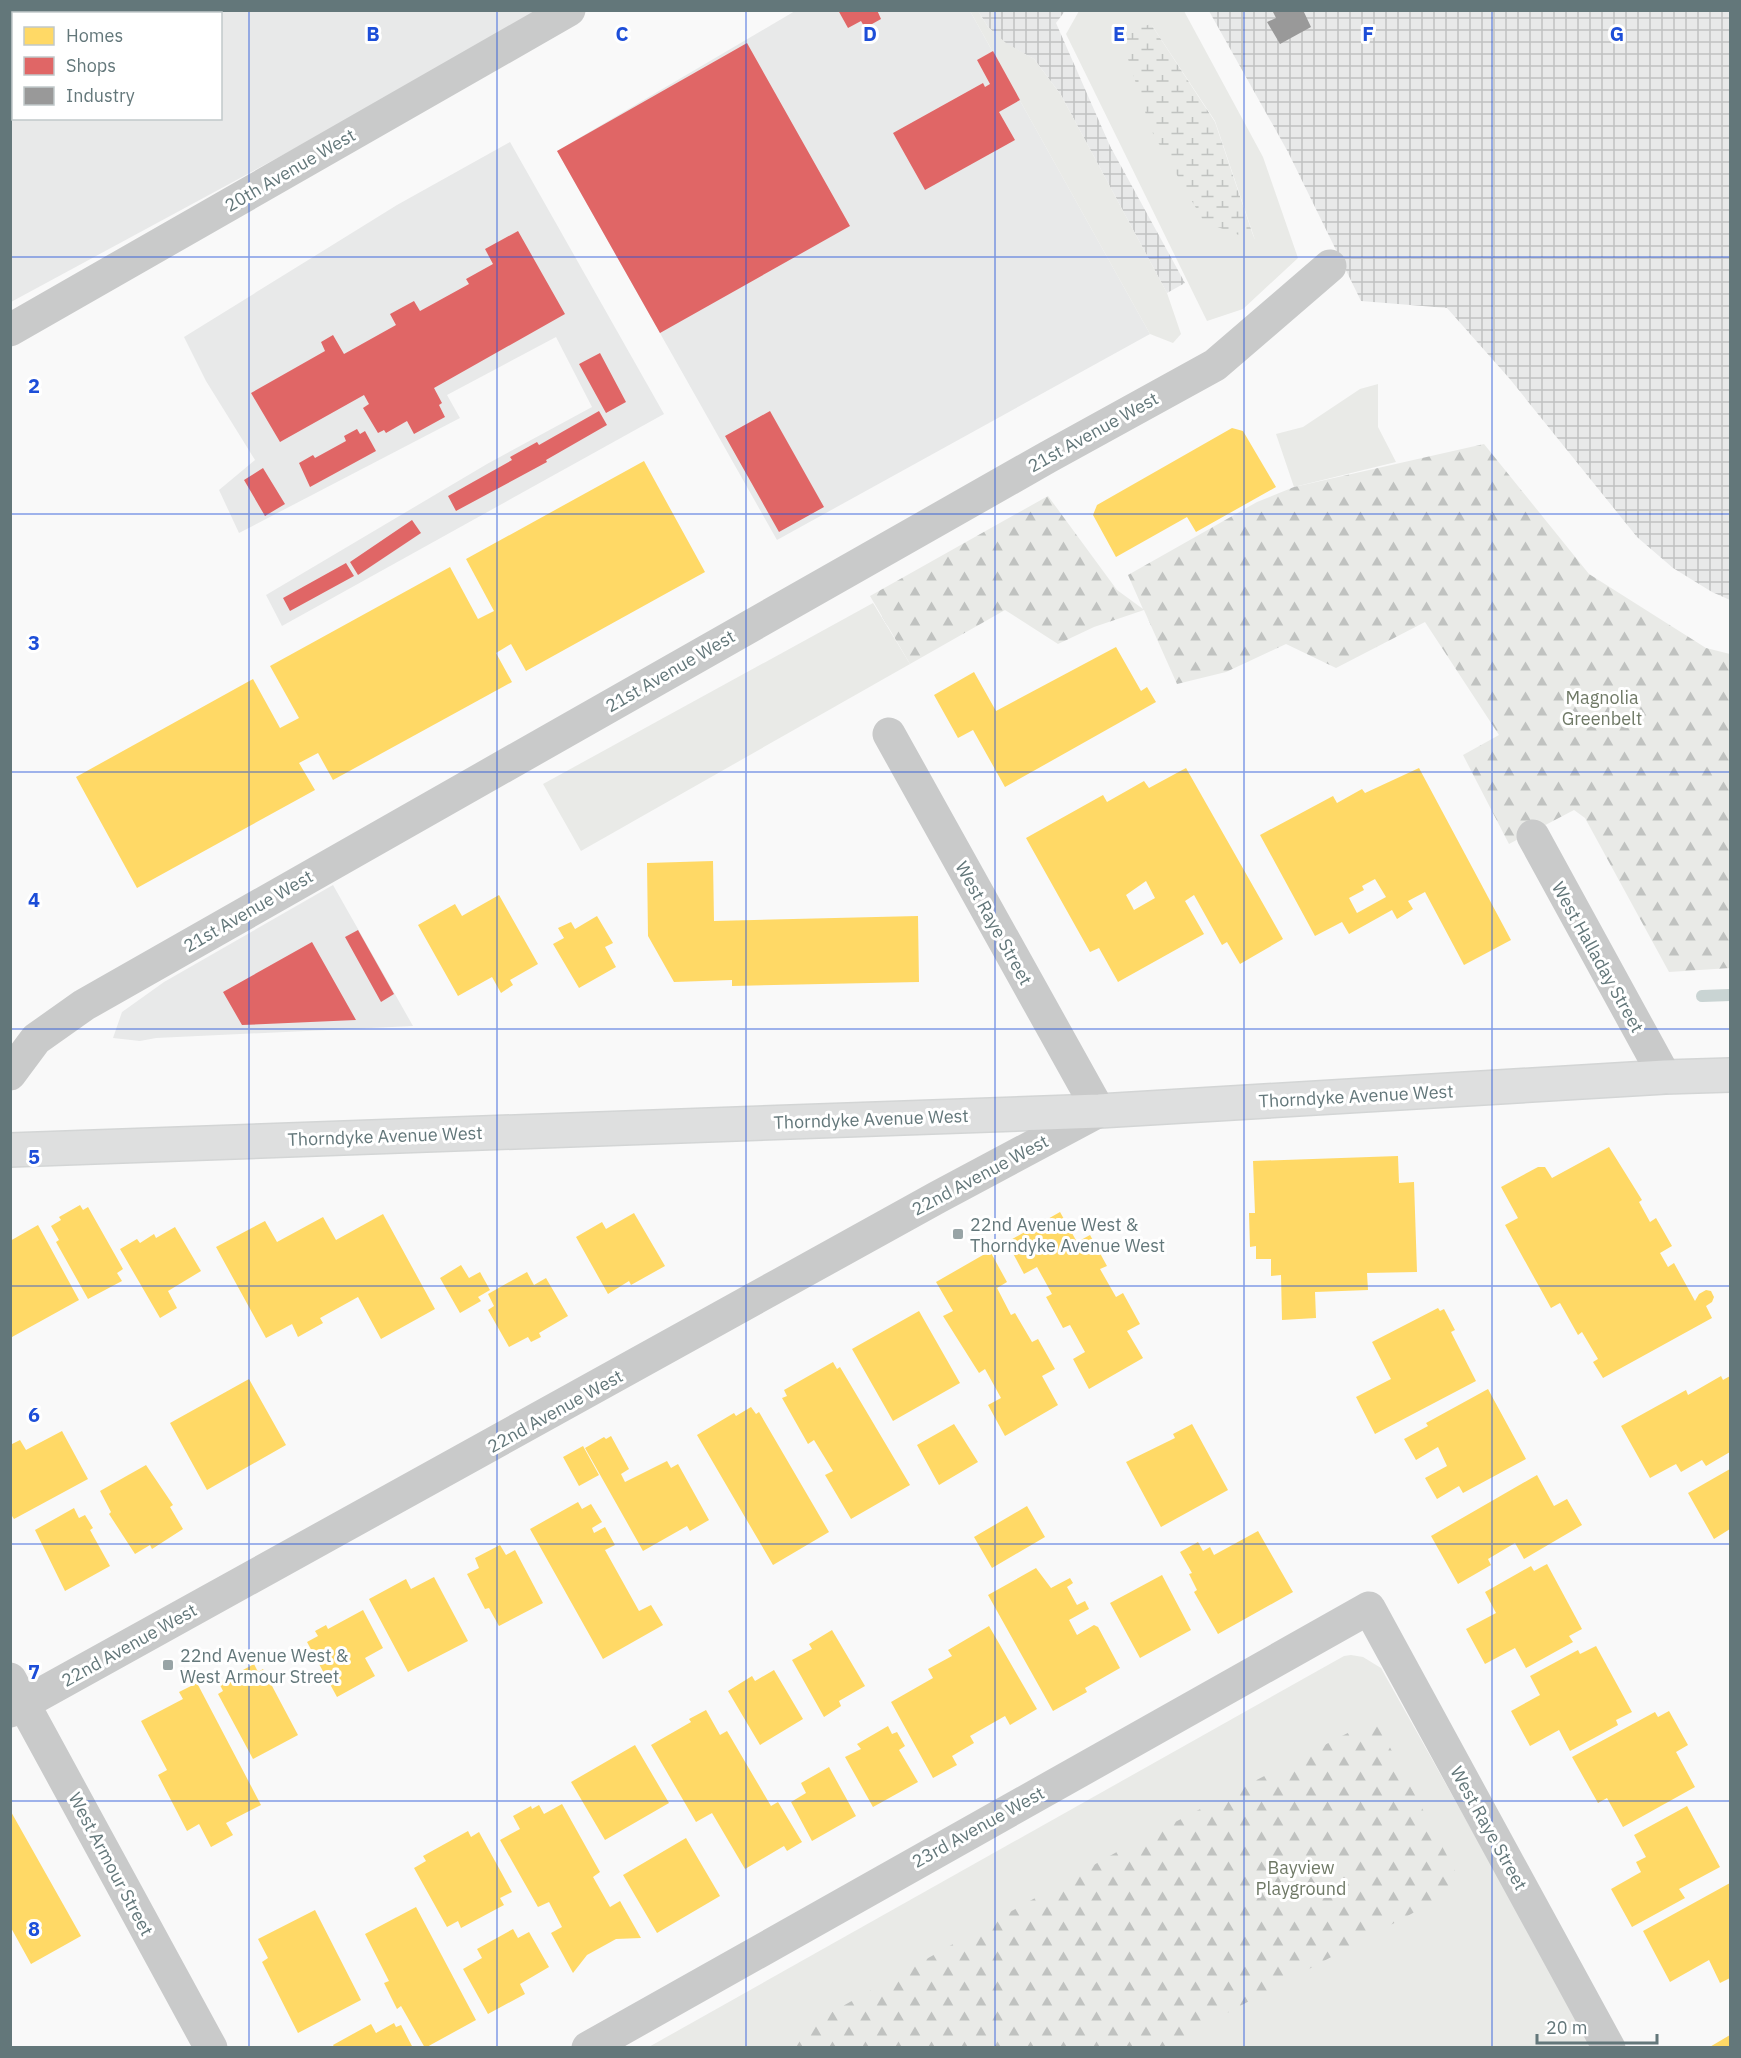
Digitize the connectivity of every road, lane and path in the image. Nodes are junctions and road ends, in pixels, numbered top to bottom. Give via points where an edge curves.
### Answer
1 (569, 10) edge
2 (1330, 266) dead end
3 (10, 330) edge
4 (889, 734) dead end
5 (1533, 836) dead end
6 (10, 1074) edge
7 (1731, 1075) edge
8 (1665, 1077) junction
9 (1099, 1111) junction
10 (10, 1150) edge
11 (1369, 1608) joint
12 (15, 1698) edge
13 (211, 2048) edge
14 (588, 2048) edge
15 (1609, 2048) edge

1 - 3 street, 20th Avenue West
2 - 6 street, 21st Avenue West via 1215,365 103,994 36,1039
4 - 9 street, West Raye Street
5 - 8 street, West Halladay Street
7 - 8 main road, Thorndyke Avenue West
8 - 9 main road, Thorndyke Avenue West
9 - 10 main road, Thorndyke Avenue West
9 - 12 street, 22nd Avenue West
11 - 14 street, 23rd Avenue West
11 - 15 street, West Raye Street
12 - 13 street, West Armour Street

